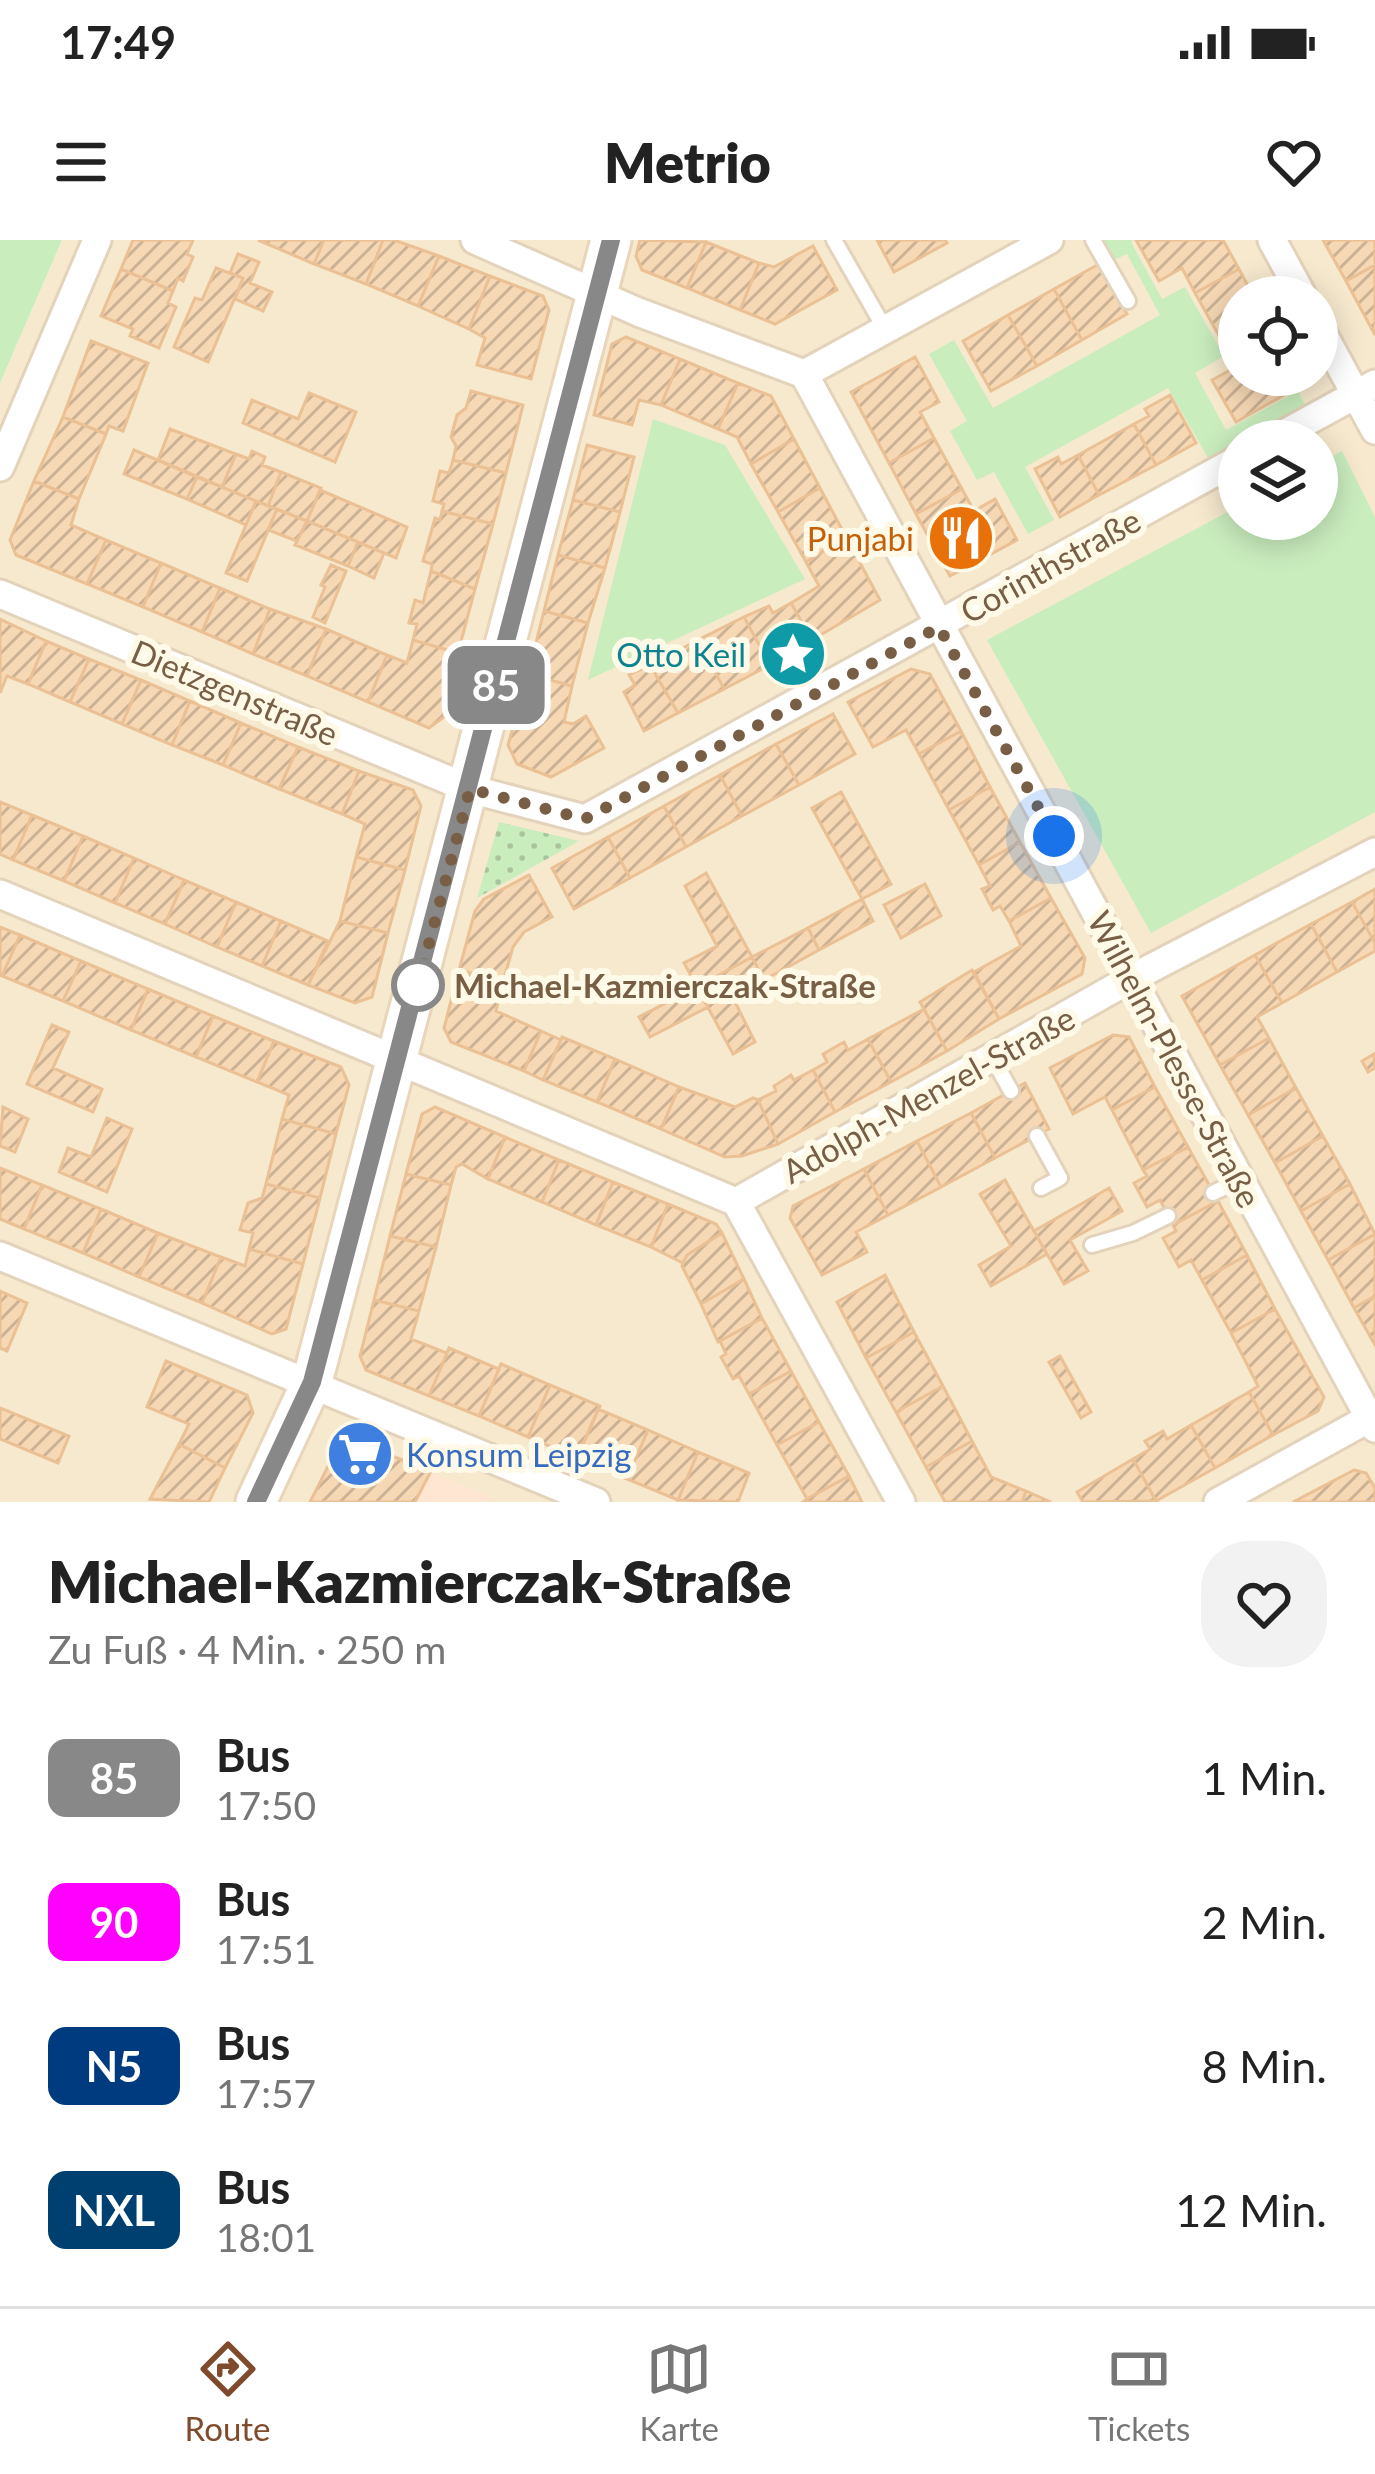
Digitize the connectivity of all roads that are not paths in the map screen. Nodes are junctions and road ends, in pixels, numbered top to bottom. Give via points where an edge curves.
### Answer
1 (97, 240) edge
2 (475, 240) edge
3 (611, 240) edge
4 (834, 240) edge
5 (1049, 240) edge
6 (1093, 240) edge
7 (1272, 240) edge
8 (1292, 276) edge
9 (597, 293) junction
10 (1128, 301) dead end
11 (885, 330) junction
12 (1338, 351) edge
13 (804, 374) junction
14 (1365, 389) edge
15 (1309, 420) edge
16 (1375, 430) edge
17 (0, 467) edge
18 (1218, 471) edge
19 (0, 594) edge
20 (939, 627) junction
21 (470, 789) junction
22 (1375, 852) edge
23 (0, 894) edge
24 (1132, 978) junction
25 (992, 1057) junction
26 (398, 1061) junction
27 (1011, 1091) dead end
28 (1036, 1136) dead end
29 (1240, 1179) junction
30 (1041, 1188) dead end
31 (1214, 1193) dead end
32 (736, 1202) junction
33 (1168, 1216) dead end
34 (1092, 1245) dead end
35 (0, 1256) edge
36 (312, 1382) junction
37 (1373, 1420) edge
38 (256, 1502) edge
39 (596, 1502) edge
40 (901, 1502) edge
41 (1218, 1502) edge

1 - 17 street
2 - 9 street
3 - 9 main road
4 - 11 lane
5 - 11 street
6 - 10 lane
7 - 8 street
9 - 13 street
9 - 21 main road
11 - 13 street
12 - 14 street
13 - 20 street, Wilhelm-Plesse-Straße
14 - 15 street
14 - 16 street
18 - 20 street, Corinthstraße
19 - 21 street, Dietzgenstraße
20 - 21 street, Corinthstraße via 585,819
20 - 24 street, Wilhelm-Plesse-Straße
21 - 26 main road
22 - 24 street, Adolph-Menzel-Straße
23 - 26 street
24 - 25 street, Adolph-Menzel-Straße
24 - 29 street, Wilhelm-Plesse-Straße
25 - 27 lane
25 - 32 street, Adolph-Menzel-Straße
26 - 32 street
26 - 36 main road
28 - 30 lane via 1060,1178
29 - 31 lane
29 - 37 street, Wilhelm-Plesse-Straße
32 - 40 street
33 - 34 lane
35 - 36 street
36 - 38 main road
36 - 39 street
37 - 41 street

